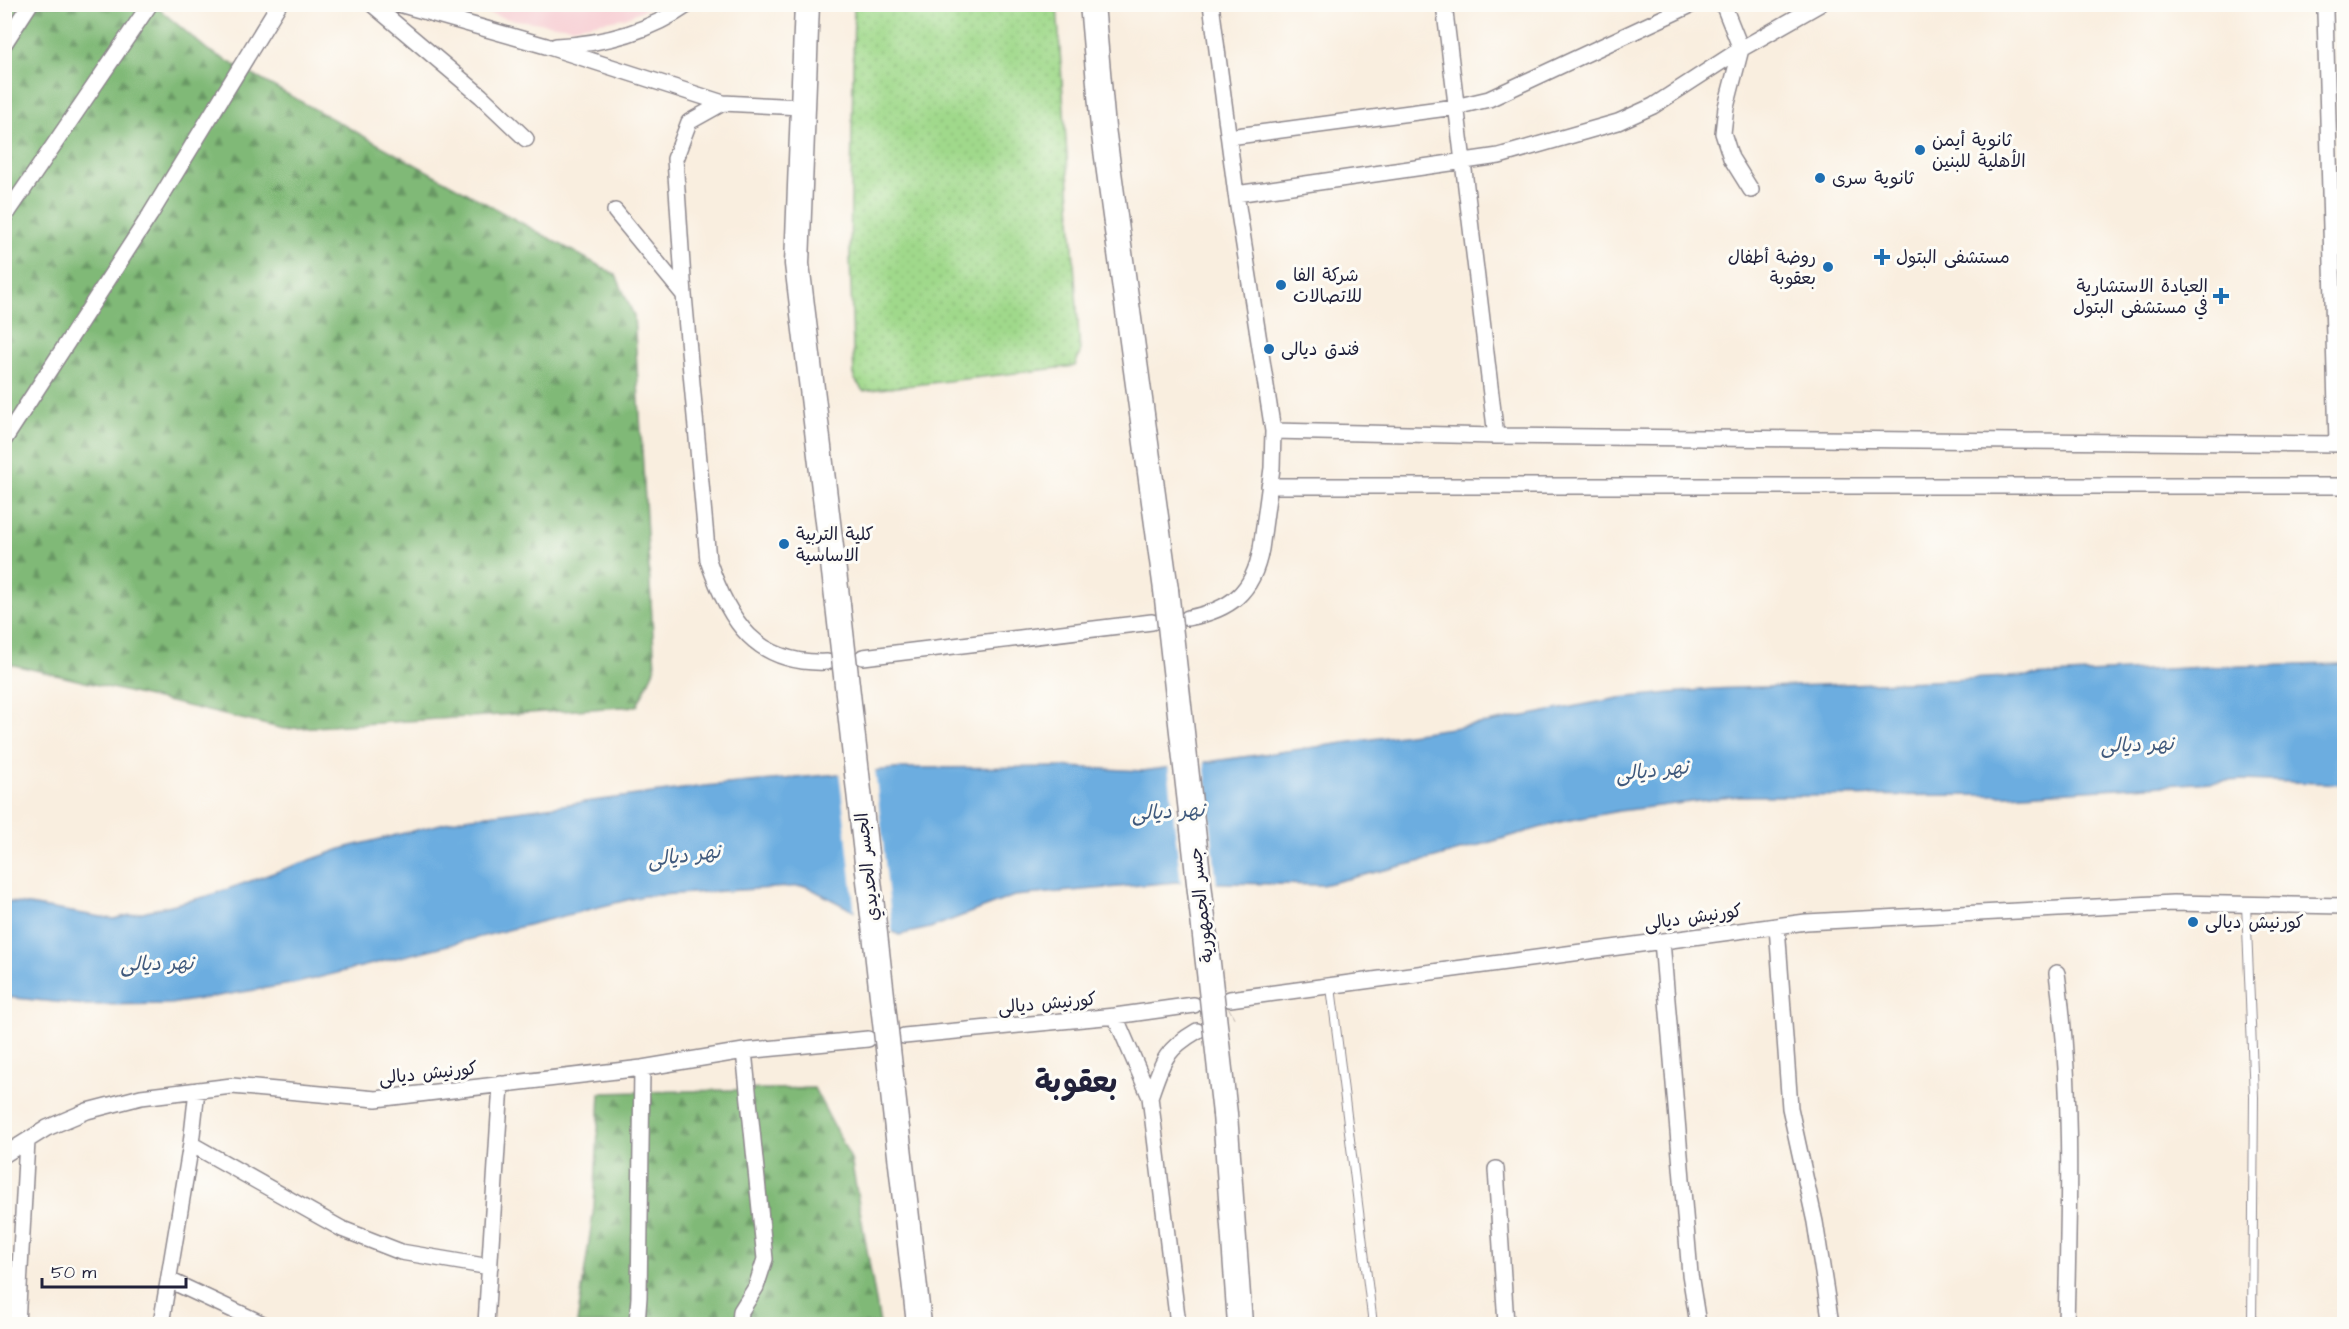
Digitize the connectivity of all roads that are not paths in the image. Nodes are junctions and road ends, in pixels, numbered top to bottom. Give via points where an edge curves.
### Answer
1 (30, 4) edge
2 (150, 4) edge
3 (279, 4) edge
4 (372, 4) edge
5 (399, 4) edge
6 (689, 4) edge
7 (807, 4) edge
8 (1092, 4) edge
9 (1211, 4) edge
10 (1444, 4) edge
11 (1693, 4) edge
12 (1723, 4) edge
13 (1820, 4) edge
14 (2327, 4) edge
15 (4, 44) edge
16 (546, 46) junction
17 (1742, 49) junction
18 (723, 103) junction
19 (801, 107) junction
20 (1455, 107) junction
21 (1229, 137) junction
22 (526, 139) dead end
23 (1462, 162) junction
24 (1751, 190) dead end
25 (1236, 194) junction
26 (615, 211) dead end
27 (4, 218) edge
28 (684, 295) junction
29 (1273, 431) junction
30 (1496, 436) junction
31 (4, 440) edge
32 (2341, 444) edge
33 (1269, 486) junction
34 (2344, 486) edge
35 (1188, 618) dead end
36 (1152, 622) dead end
37 (863, 657) dead end
38 (827, 662) dead end
39 (2246, 904) junction
40 (2344, 906) edge
41 (1777, 926) junction
42 (1662, 941) junction
43 (2057, 973) dead end
44 (1331, 987) junction
45 (1194, 1005) dead end
46 (1231, 1005) tunnel mouth
47 (1115, 1016) junction
48 (1197, 1031) tunnel mouth
49 (904, 1036) dead end
50 (868, 1039) dead end
51 (744, 1051) junction
52 (642, 1068) junction
53 (501, 1084) junction
54 (197, 1090) junction
55 (1150, 1097) junction
56 (27, 1141) junction
57 (191, 1144) junction
58 (4, 1155) edge
59 (1496, 1169) dead end
60 (490, 1267) junction
61 (169, 1280) junction
62 (17, 1324) edge
63 (161, 1324) edge
64 (263, 1324) edge
65 (486, 1324) edge
66 (637, 1324) edge
67 (740, 1324) edge
68 (919, 1324) edge
69 (1178, 1324) edge
70 (1240, 1324) edge
71 (1373, 1324) edge
72 (1506, 1324) edge
73 (1698, 1324) edge
74 (1831, 1324) edge
75 (2066, 1324) edge
76 (2252, 1324) edge

1 - 15 street
2 - 27 street
3 - 31 street via 150,215
4 - 22 street
5 - 16 street
6 - 16 street via 627,35 601,42
7 - 19 main road, الجسر الحديدي
8 - 70 main road, جسر الجمهورية, bridge via 1103,128 1166,590 1225,1114
9 - 21 street
10 - 20 street
11 - 20 street via 1505,93
12 - 17 street
13 - 17 street
14 - 32 street
16 - 18 street
17 - 23 street via 1659,103 1630,117 1517,152
17 - 24 street via 1723,133 1731,158
18 - 19 street
18 - 28 street via 689,122 675,159
19 - 68 main road, الجسر الحديدي, bridge via 797,264
20 - 21 street
20 - 23 street
21 - 25 street
23 - 25 street
23 - 30 street
25 - 29 street
26 - 28 street
28 - 38 street via 707,549 718,591 735,620 757,644 790,660
29 - 30 street
29 - 33 street
30 - 32 street
33 - 34 street
33 - 35 street via 1258,565 1252,580 1230,604
36 - 37 street
39 - 40 street, كورنيش ديالى
39 - 41 street, كورنيش ديالى via 2173,903
39 - 76 lane via 2254,1097
41 - 42 street, كورنيش ديالى
41 - 74 street via 1790,1108 1815,1221
42 - 44 street, كورنيش ديالى
42 - 73 street via 1690,1274
43 - 75 street via 2064,1027 2069,1200
44 - 46 street, كورنيش ديالى via 1257,995
44 - 71 lane
45 - 47 street, كورنيش ديالى
47 - 49 street, كورنيش ديالى
47 - 55 street
48 - 55 street via 1180,1041 1164,1059
50 - 51 street, كورنيش ديالى
51 - 52 street, كورنيش ديالى
51 - 67 street via 765,1259 756,1287 741,1311
52 - 53 street, كورنيش ديالى
52 - 66 street
53 - 54 street, كورنيش ديالى via 376,1099 232,1086
53 - 60 street
54 - 56 street, كورنيش ديالى via 141,1096 87,1111
54 - 57 street
55 - 69 street
56 - 58 street, كورنيش ديالى
56 - 62 street
57 - 60 street via 342,1229 400,1252
57 - 61 street
59 - 72 street
60 - 65 street
61 - 63 street
61 - 64 street

